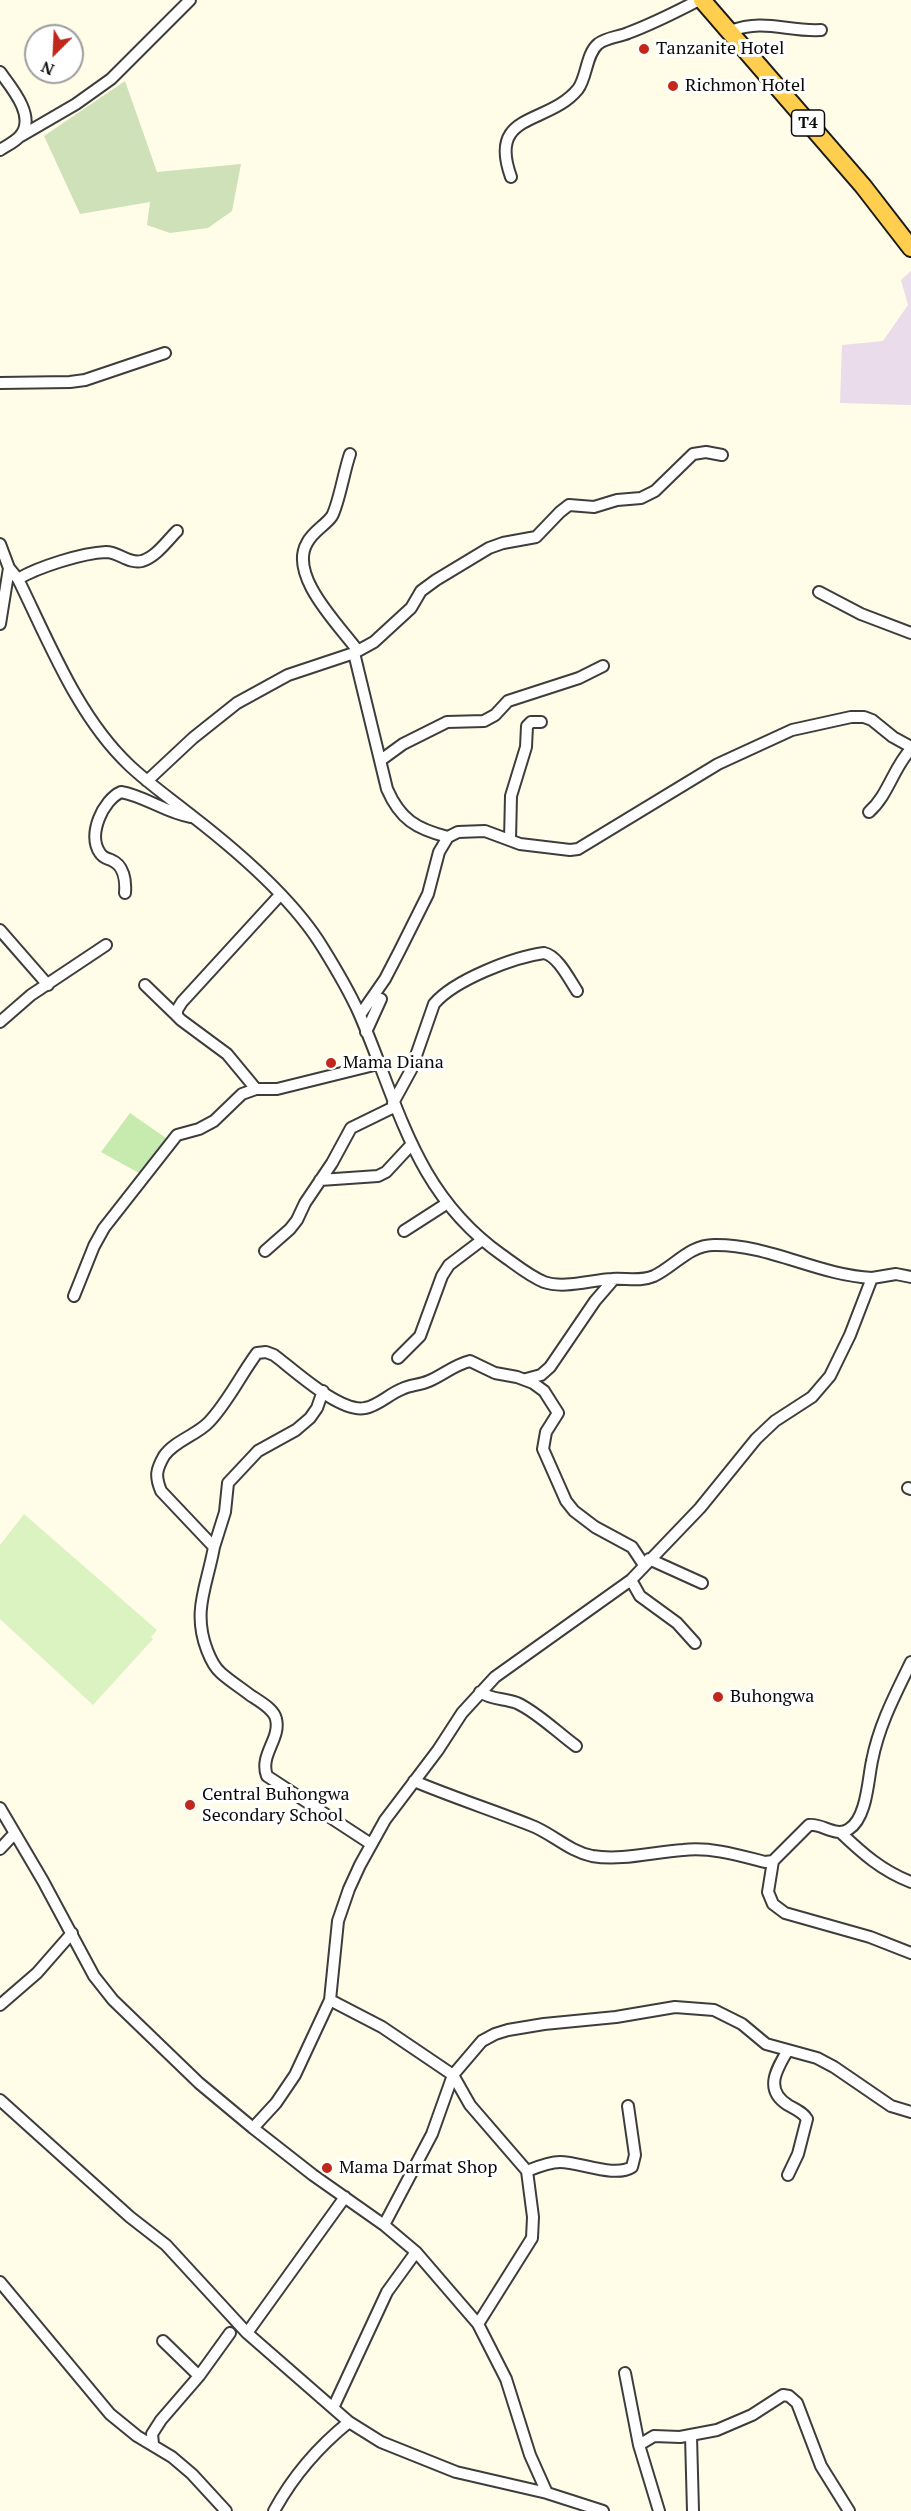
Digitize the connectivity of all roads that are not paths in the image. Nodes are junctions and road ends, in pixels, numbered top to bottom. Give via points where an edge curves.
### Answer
1 (190, 0) edge
2 (700, 0) edge
3 (821, 30) dead end
4 (730, 31) junction
5 (0, 72) edge
6 (21, 136) junction
7 (0, 150) edge
8 (511, 177) dead end
9 (911, 248) edge
10 (165, 353) dead end
11 (0, 383) edge
12 (350, 454) dead end
13 (722, 455) dead end
14 (177, 531) dead end
15 (0, 544) edge
16 (3, 557) edge
17 (9, 568) junction
18 (18, 579) junction
19 (819, 592) dead end
20 (0, 624) edge
21 (911, 633) edge
22 (356, 652) junction
23 (603, 666) dead end
24 (541, 722) dead end
25 (911, 748) edge
26 (381, 760) junction
27 (147, 781) junction
28 (869, 812) dead end
29 (194, 817) junction
30 (448, 837) junction
31 (510, 840) junction
32 (125, 892) dead end
33 (280, 895) junction
34 (0, 930) edge
35 (106, 945) dead end
36 (48, 985) junction
37 (145, 985) dead end
38 (577, 991) dead end
39 (381, 999) dead end
40 (360, 1015) junction
41 (177, 1016) junction
42 (0, 1022) edge
43 (366, 1032) junction
44 (378, 1064) junction
45 (256, 1089) junction
46 (394, 1105) junction
47 (412, 1144) junction
48 (320, 1180) junction
49 (446, 1203) junction
50 (404, 1231) dead end
51 (482, 1239) junction
52 (264, 1251) dead end
53 (911, 1277) edge
54 (872, 1278) junction
55 (614, 1279) junction
56 (74, 1296) dead end
57 (398, 1358) dead end
58 (526, 1379) junction
59 (323, 1391) junction
60 (214, 1547) junction
61 (646, 1562) junction
62 (631, 1580) junction
63 (702, 1583) dead end
64 (695, 1643) dead end
65 (911, 1662) edge
66 (480, 1692) junction
67 (576, 1746) dead end
68 (414, 1781) junction
69 (0, 1808) edge
70 (840, 1832) junction
71 (14, 1834) junction
72 (371, 1844) junction
73 (0, 1849) edge
74 (773, 1861) junction
75 (911, 1882) edge
76 (72, 1933) junction
77 (911, 1953) edge
78 (330, 2000) junction
79 (0, 2005) edge
80 (788, 2050) junction
81 (453, 2075) junction
82 (0, 2100) edge
83 (628, 2106) dead end
84 (911, 2112) edge
85 (253, 2128) junction
86 (527, 2171) junction
87 (788, 2175) dead end
88 (345, 2197) junction
89 (384, 2225) junction
90 (416, 2252) junction
91 (0, 2282) edge
92 (478, 2324) junction
93 (230, 2333) dead end
94 (247, 2333) junction
95 (163, 2341) dead end
96 (624, 2373) dead end
97 (199, 2376) junction
98 (333, 2408) junction
99 (349, 2422) junction
100 (691, 2436) junction
101 (153, 2444) junction
102 (639, 2445) junction
103 (547, 2493) junction
104 (226, 2511) edge
105 (274, 2511) edge
106 (603, 2511) edge
107 (659, 2511) edge
108 (693, 2511) edge
109 (849, 2511) edge

1 - 6 street via 111,79
2 - 4 highway, T4
2 - 8 street via 596,45 576,91 557,108 524,122 510,135 504,160
3 - 4 street via 759,24
4 - 9 highway, T4
5 - 6 street via 24,111
6 - 7 street
10 - 11 street via 85,380
12 - 22 street via 333,514 305,545 303,556 305,572 318,598
13 - 22 street via 693,454 655,491 641,498 587,508 569,505 536,537 489,548 421,591 395,625
14 - 18 street via 144,560 129,560 107,552 74,558
15 - 16 street
16 - 17 street
17 - 18 street
17 - 20 street
18 - 27 street via 92,722
19 - 21 street
22 - 26 street
22 - 27 street via 288,675 237,703
23 - 26 street via 508,701 484,722 447,722
24 - 31 street via 531,722 526,729 526,747 511,796
25 - 28 street via 894,772 884,796
25 - 31 street via 864,717 792,730 718,764 578,849 540,847
26 - 30 street via 387,789 400,812 420,829
27 - 29 street
29 - 32 street via 171,812 130,793 121,792 106,801 96,833 97,849 100,855 120,866
29 - 33 street
30 - 31 street via 458,832 485,831
30 - 40 street via 428,894 385,979
33 - 40 street via 323,947
33 - 41 street via 179,1005
34 - 36 street
35 - 36 street
36 - 42 street
37 - 41 street
38 - 46 street via 555,959 544,953 496,967 460,984 434,1004
39 - 43 street
40 - 43 street
41 - 45 street via 227,1054
43 - 44 street
44 - 45 street via 277,1089
44 - 46 street
45 - 56 street via 242,1094 214,1121 177,1135 170,1142 104,1228
46 - 47 street
46 - 48 street via 351,1128
47 - 48 street via 378,1176
47 - 49 street
48 - 52 street via 290,1229
49 - 50 street
49 - 51 street
51 - 55 street via 535,1278 548,1283
51 - 57 street via 449,1265 420,1336
53 - 54 street via 896,1274
54 - 55 street via 849,1277 778,1254 713,1245 691,1251 646,1279
54 - 61 street via 830,1376 812,1397 774,1421 756,1439 700,1508
55 - 58 street via 550,1367 541,1375
58 - 59 street via 495,1373 470,1361 363,1409 351,1408
58 - 61 street via 544,1391 558,1413 546,1432 543,1449 566,1501 595,1527 632,1547
59 - 60 street via 310,1418 258,1451 228,1483 225,1512
59 - 60 street via 274,1355 257,1353 212,1420 166,1453 156,1472 161,1491
60 - 72 street via 199,1606 202,1638 220,1673 270,1709 276,1718 265,1759 267,1776
61 - 62 street
61 - 63 street
62 - 64 street via 640,1596 677,1623
62 - 66 street via 518,1660
65 - 70 street via 882,1722 869,1787 858,1816 851,1828
66 - 67 street via 496,1700 515,1702
66 - 68 street
68 - 72 street
68 - 74 street via 533,1825 566,1847 589,1855 611,1858 715,1850
69 - 71 street
70 - 74 street via 809,1825
70 - 75 street via 872,1862
71 - 73 street
71 - 76 street
72 - 78 street via 338,1921
74 - 77 street via 768,1892 773,1904 785,1913
76 - 79 street via 37,1973
76 - 85 street via 94,1976 113,2000
78 - 81 street via 382,2027
78 - 85 street via 295,2075
80 - 81 street via 766,2044 742,2024 714,2010 675,2007 495,2034 482,2041
80 - 84 street via 825,2062 891,2106
80 - 87 street via 776,2074 774,2091 778,2099 807,2119
81 - 86 street via 470,2105
81 - 89 street via 432,2134
82 - 94 street via 166,2245
83 - 86 street via 635,2155 632,2167 606,2170 560,2162
85 - 88 street
86 - 92 street via 532,2238
88 - 89 street
88 - 94 street
89 - 90 street
90 - 92 street
90 - 98 street via 387,2292
91 - 101 street via 110,2414
92 - 103 street via 506,2379 530,2455
93 - 97 street
94 - 98 street
95 - 97 street
96 - 102 street
97 - 101 street via 161,2420 152,2434
98 - 99 street
99 - 103 street via 381,2442 456,2472
99 - 105 street via 332,2435 294,2478
100 - 102 street via 654,2436
100 - 108 street
100 - 109 street via 737,2422 783,2395 789,2396 796,2403 820,2466
101 - 104 street via 192,2474
102 - 107 street
103 - 106 street

